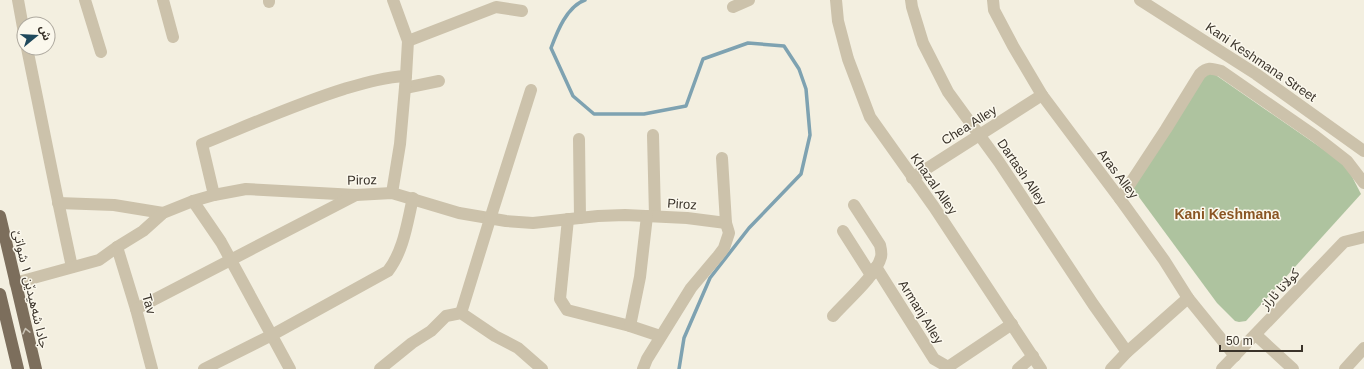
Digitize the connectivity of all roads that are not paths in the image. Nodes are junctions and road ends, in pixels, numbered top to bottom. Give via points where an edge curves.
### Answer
1 (18, 0) edge
2 (85, 0) edge
3 (163, 0) edge
4 (393, 0) edge
5 (749, 0) edge
6 (836, 0) edge
7 (911, 0) edge
8 (993, 0) edge
9 (1140, 0) edge
10 (733, 7) dead end
11 (522, 11) dead end
12 (21, 16) edge
13 (173, 37) dead end
14 (408, 41) junction
15 (100, 52) dead end
16 (29, 56) edge
17 (439, 81) dead end
18 (406, 82) junction
19 (531, 90) dead end
20 (1042, 95) junction
21 (653, 135) dead end
22 (980, 135) junction
23 (578, 139) dead end
24 (1364, 151) edge
25 (722, 158) dead end
26 (912, 178) junction
27 (1364, 183) edge
28 (392, 193) junction
29 (214, 195) junction
30 (356, 195) junction
31 (413, 198) junction
32 (1120, 199) junction
33 (193, 201) junction
34 (58, 203) junction
35 (854, 205) dead end
36 (163, 213) junction
37 (0, 216) edge
38 (651, 216) junction
39 (574, 218) junction
40 (490, 219) junction
41 (726, 223) junction
42 (843, 231) dead end
43 (1364, 237) edge
44 (117, 247) junction
45 (232, 261) junction
46 (72, 267) junction
47 (874, 271) junction
48 (15, 283) junction
49 (0, 294) edge
50 (1188, 298) junction
51 (136, 309) junction
52 (461, 313) junction
53 (833, 316) dead end
54 (1012, 324) junction
55 (630, 326) junction
56 (272, 335) junction
57 (1256, 335) junction
58 (660, 336) junction
59 (1364, 348) edge
60 (1128, 352) junction
61 (1033, 356) junction
62 (1235, 356) junction
63 (18, 369) edge
64 (36, 369) edge
65 (152, 369) edge
66 (204, 369) edge
67 (290, 369) edge
68 (380, 369) edge
69 (542, 369) edge
70 (643, 369) edge
71 (1018, 369) edge
72 (1041, 369) edge
73 (1111, 369) edge
74 (1222, 369) edge
75 (1294, 369) edge
76 (1345, 369) edge

1 - 12 street
2 - 15 street
3 - 13 street
4 - 14 street
5 - 10 street
6 - 26 street, Khazal Alley via 838,21 848,59 870,117
7 - 22 street, Dartash Alley via 923,43 948,92
8 - 20 street, Aras Alley via 994,10
9 - 24 street, Kani Keshmana Street via 1256,74
11 - 14 street via 496,7
14 - 18 street
16 - 34 street
17 - 18 street
18 - 28 street
18 - 29 street via 390,77 318,97 202,144
19 - 40 street
20 - 22 street, Chea Alley
20 - 32 street, Aras Alley
21 - 38 street
22 - 26 street, Chea Alley
22 - 60 street, Dartash Alley
23 - 39 street
25 - 41 street
26 - 54 street, Khazal Alley
27 - 32 street via 1347,161 1315,136 1220,71 1209,68 1200,74
28 - 30 street, Piroz
28 - 31 street, Piroz
29 - 30 street, Piroz via 246,189
29 - 33 street, Piroz
30 - 45 street
31 - 40 street, Piroz via 459,213
31 - 56 street via 401,247 388,271
32 - 50 street, Aras Alley
33 - 36 street, Piroz
33 - 45 street
34 - 36 street via 114,205
34 - 46 street
35 - 47 street via 882,251
36 - 44 street, Piroz
37 - 48 main road, جادا شەهیدێن ١ شواتێ
38 - 39 street, Piroz
38 - 41 street, Piroz
38 - 55 street
39 - 40 street, Piroz via 533,223
39 - 55 street via 560,299 567,310
40 - 52 street
41 - 58 street via 729,233 724,248 691,288
42 - 47 street, Armanj Alley
43 - 57 street, کولانا ئاراز via 1344,242
44 - 46 street, Piroz via 99,260
44 - 51 street, Tav
45 - 51 street
45 - 56 street
46 - 48 street, Piroz
47 - 53 street
47 - 54 street, Armanj Alley via 934,359 948,367
64 -> 48 main road, جادا شەهیدێن ١ شواتێ
49 - 63 main road
50 - 60 street
50 - 62 street, Aras Alley
51 - 65 street, Tav
52 - 68 street via 446,316 431,331
52 - 69 street via 518,348
54 - 61 street, Khazal Alley
55 - 58 street
56 - 66 street
56 - 67 street
57 - 62 street, کولانا ئاراز
57 - 75 street
58 - 70 street
59 - 76 street
60 - 73 street
61 - 71 street
61 - 72 street, Khazal Alley
62 - 74 street, کولانا ئاراز

